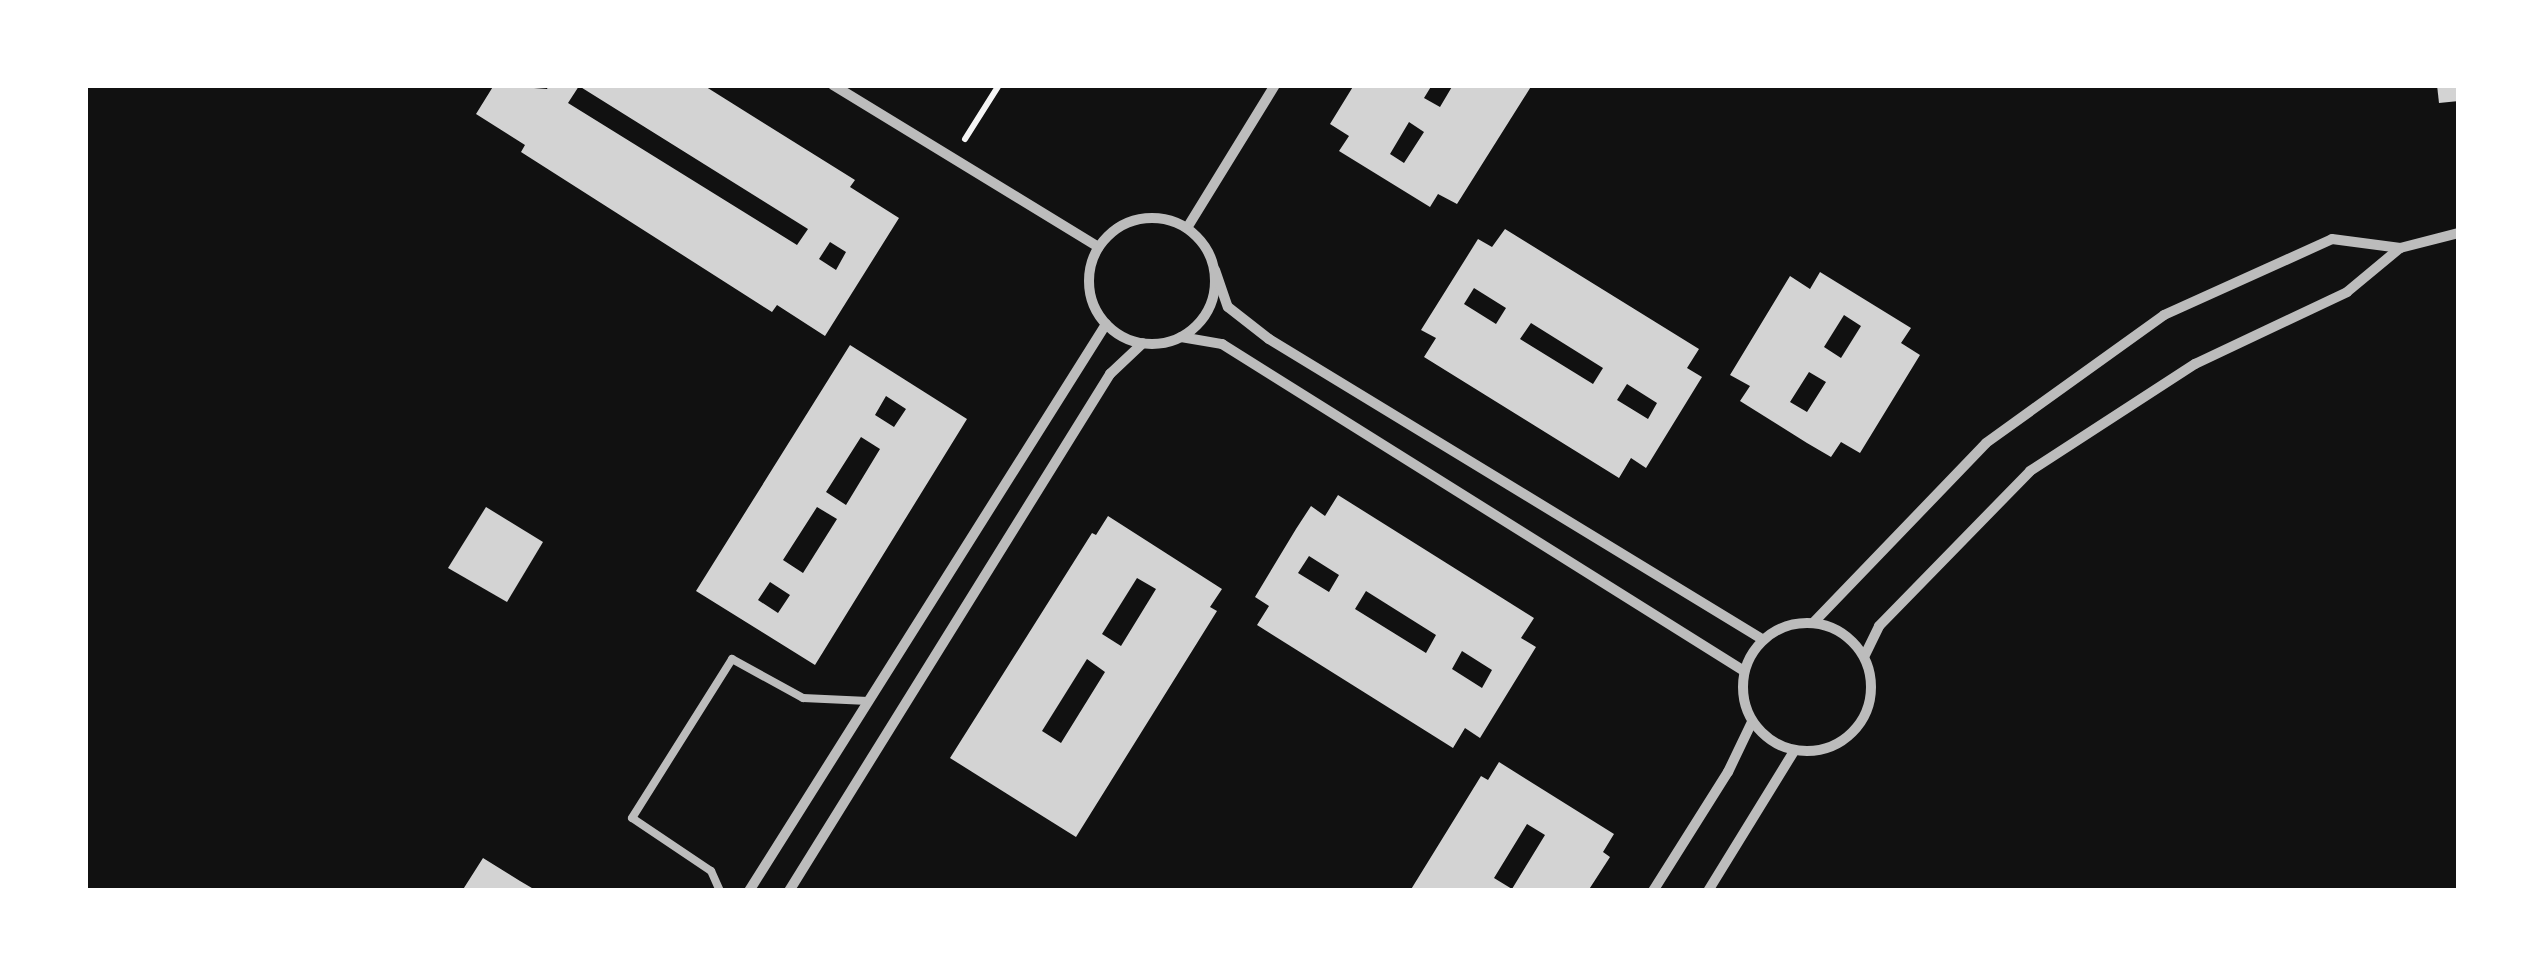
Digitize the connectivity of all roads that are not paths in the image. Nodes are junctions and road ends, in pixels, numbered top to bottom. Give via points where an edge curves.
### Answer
1 (833, 85) edge
2 (1275, 85) edge
3 (1187, 228) junction
4 (2459, 233) edge
5 (1098, 247) junction
6 (2400, 248) junction
7 (1215, 270) junction
8 (1106, 324) junction
9 (1181, 337) junction
10 (1143, 344) junction
11 (1814, 622) junction
12 (1762, 639) junction
13 (1865, 655) junction
14 (1744, 671) junction
15 (868, 702) junction
16 (1752, 722) junction
17 (1794, 750) junction
18 (720, 891) edge
19 (749, 891) edge
20 (789, 891) edge
21 (1653, 891) edge
22 (1708, 891) edge

1 - 5 street
2 - 3 street
3 - 5 street via 1168,219 1138,220 1111,232
3 - 7 street
4 - 6 street
5 - 8 street via 1089,286
6 - 11 street via 2332,240 2164,314 1986,442
6 - 13 street via 2347,292 2195,364 2030,471 1879,626
7 - 9 street via 1209,309
7 - 12 street via 1228,307 1269,339
8 - 10 street
8 - 15 street
9 - 10 street
9 - 14 street via 1222,344
10 - 20 street via 1110,374
11 - 12 street via 1786,625
11 - 13 street via 1844,632
12 - 14 street
13 - 17 street via 1872,683 1868,712 1850,736 1823,750
14 - 16 street via 1743,698
15 - 18 lane via 802,698 732,660 632,818 711,871
15 - 19 street
16 - 17 street
16 - 21 street
17 - 22 street

